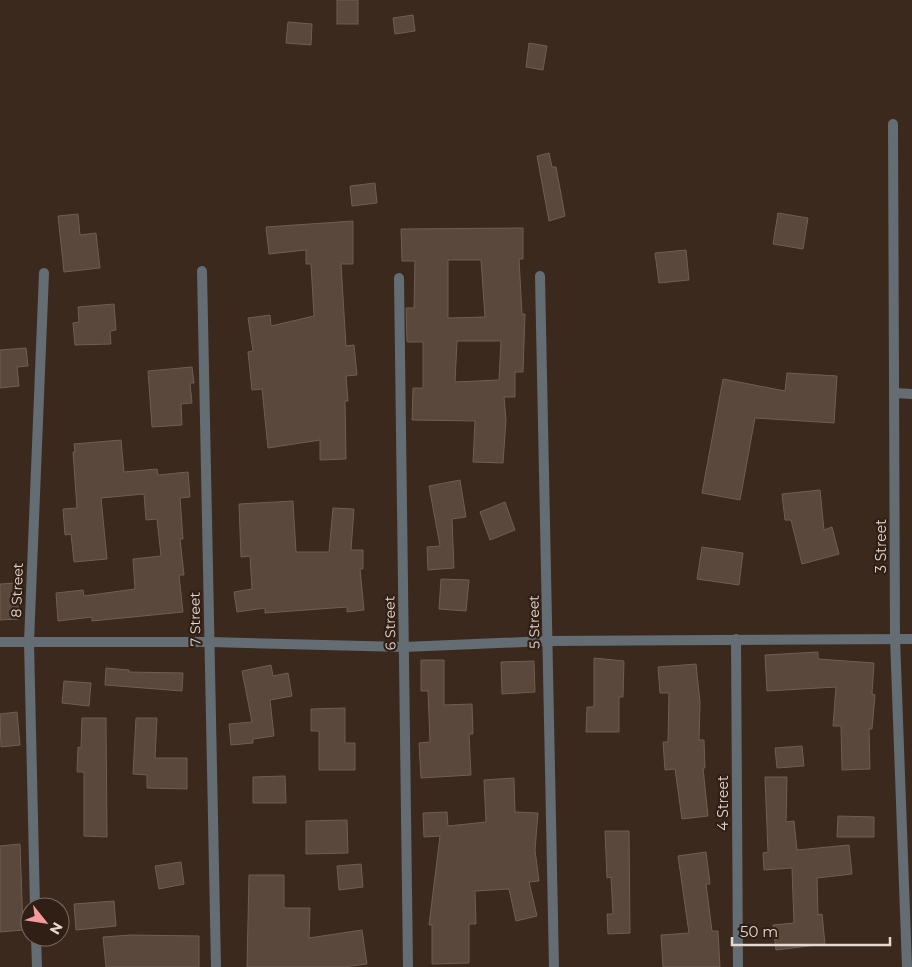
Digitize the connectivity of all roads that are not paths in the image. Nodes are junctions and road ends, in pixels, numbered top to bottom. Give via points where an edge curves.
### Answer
1 (893, 124) dead end
2 (202, 270) dead end
3 (44, 273) dead end
4 (540, 276) dead end
5 (399, 278) dead end
6 (894, 393) junction
7 (912, 394) edge
8 (895, 638) junction
9 (736, 639) junction
10 (912, 639) edge
11 (548, 641) junction
12 (0, 642) edge
13 (29, 642) junction
14 (210, 642) junction
15 (404, 647) junction
16 (35, 897) edge
17 (36, 947) edge
18 (37, 967) edge
19 (216, 967) edge
20 (408, 967) edge
21 (554, 967) edge
22 (738, 967) edge
23 (908, 967) edge

1 - 6 street, 3 Street
2 - 14 street, 7 Street
3 - 13 street, 8 Street
4 - 11 street, 5 Street
5 - 15 street, 6 Street
6 - 7 street
6 - 8 street, 3 Street
8 - 9 street
8 - 10 street
8 - 23 street, 3 Street
9 - 11 street
9 - 22 street, 4 Street
11 - 15 street
11 - 21 street, 5 Street
12 - 13 street
13 - 14 street
13 - 16 street, 8 Street
14 - 15 street
14 - 19 street, 7 Street
15 - 20 street, 6 Street
17 - 18 street

